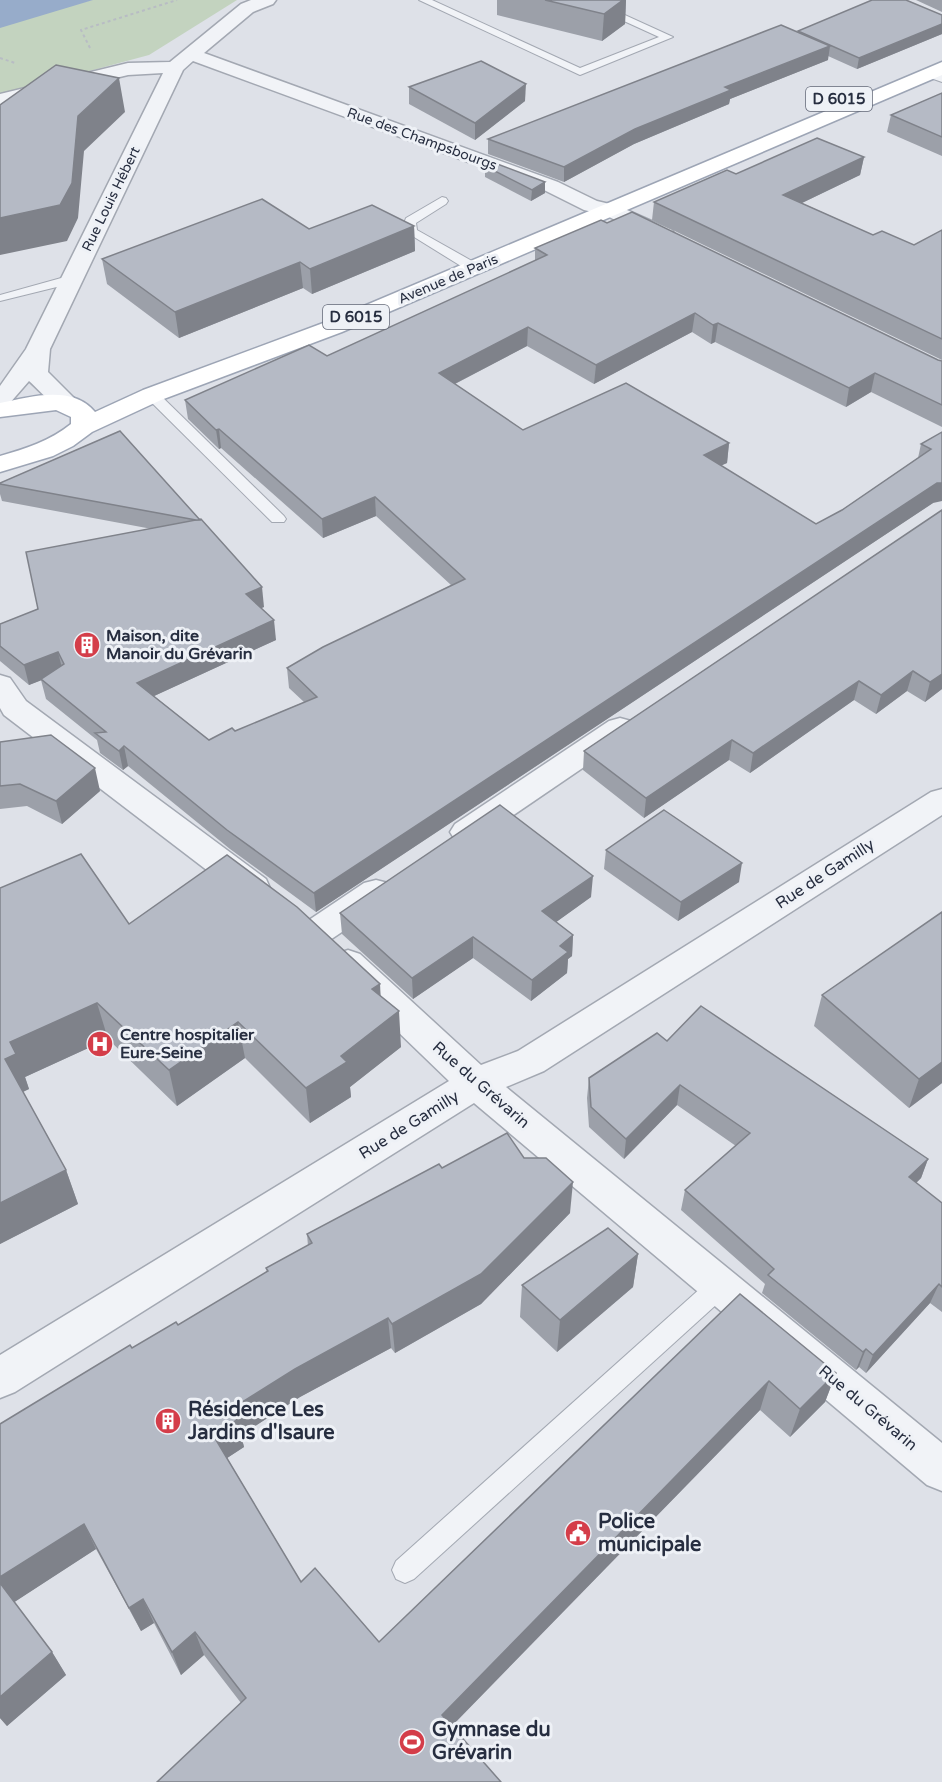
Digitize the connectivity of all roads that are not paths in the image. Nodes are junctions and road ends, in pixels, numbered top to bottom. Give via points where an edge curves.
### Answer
1 (267, 0) edge
2 (424, 0) edge
3 (583, 0) edge
4 (942, 53) edge
5 (182, 61) junction
6 (938, 74) edge
7 (0, 100) edge
8 (740, 153) junction
9 (442, 201) dead end
10 (611, 210) junction
11 (684, 245) edge
12 (474, 268) junction
13 (72, 279) junction
14 (3, 298) dead end
15 (38, 349) junction
16 (152, 395) junction
17 (0, 399) edge
18 (66, 402) junction
19 (0, 410) edge
20 (83, 427) junction
21 (0, 465) edge
22 (278, 519) dead end
23 (5, 703) edge
24 (644, 712) edge
25 (942, 800) edge
26 (445, 846) edge
27 (395, 880) edge
28 (297, 919) junction
29 (476, 1083) junction
30 (720, 1286) junction
31 (10, 1362) edge
32 (942, 1470) edge
33 (405, 1570) dead end

1 - 5 street via 247,8
2 - 3 lane via 580,72 668,37
4 - 8 main road, Avenue de Paris / D 6015 via 850,93
5 - 7 street via 128,69
5 - 10 street, Rue des Champsbourgs
5 - 13 street, Rue Louis Hébert
6 - 8 main road, Avenue de Paris / D 6015
8 - 10 main road, Avenue de Paris / D 6015
9 - 12 lane via 410,221 409,226 412,232
10 - 11 street, Rue des Champsbourgs
10 - 12 main road, Avenue de Paris / D 6015
12 - 16 main road, Avenue de Paris / D 6015
13 - 14 lane
13 - 15 street, Rue Louis Hébert
15 - 17 street, Rue Louis Hébert via 13,387
15 - 18 street, Rue Louis Hébert via 36,374
16 - 18 main road, Avenue de Paris / D 6015
16 - 20 main road, Avenue de Paris / D 6015
16 - 22 lane
18 - 19 main road, D 6015
18 - 20 main road via 84,415
20 - 21 main road, D 6015 via 53,446
23 - 28 street, Rue du Grévarin
24 - 26 street
25 - 29 street, Rue de Gamilly via 531,1061
27 - 28 street
28 - 29 street, Rue du Grévarin
29 - 30 street, Rue du Grévarin
29 - 31 street, Rue de Gamilly
30 - 32 street, Rue du Grévarin
30 - 33 lane

